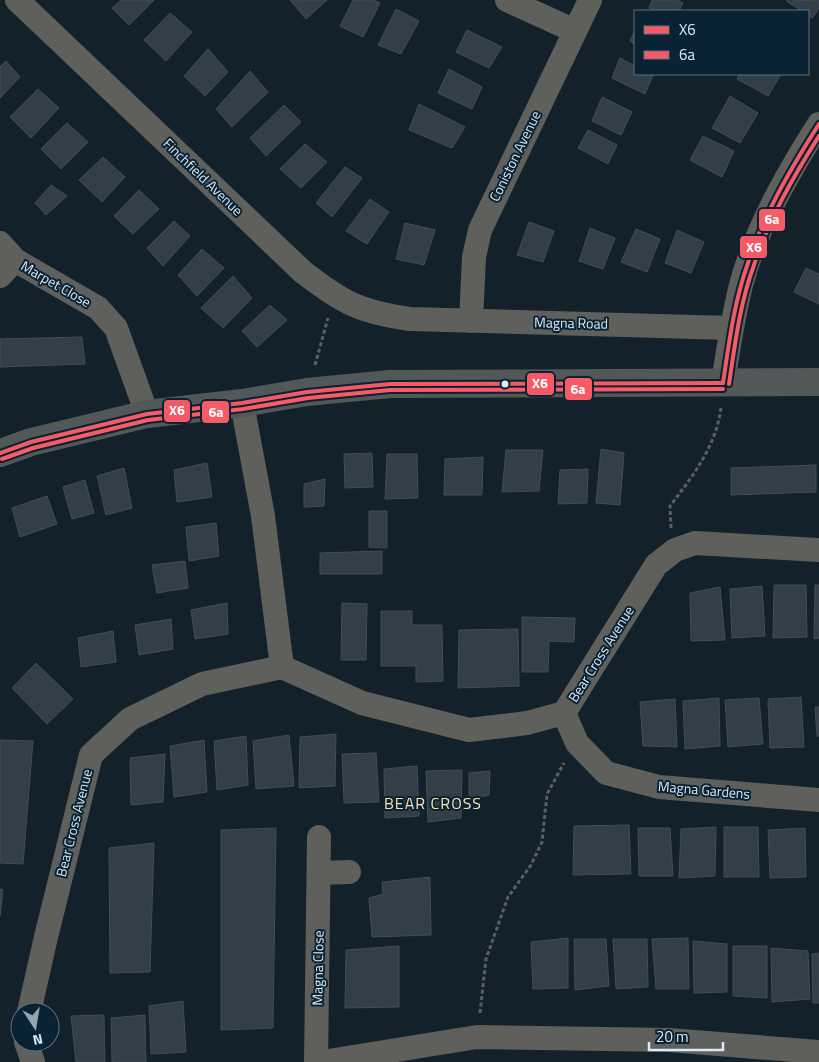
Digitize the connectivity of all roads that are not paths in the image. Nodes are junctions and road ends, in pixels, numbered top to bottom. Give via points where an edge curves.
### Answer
1 (17, 0) edge
2 (507, 0) edge
3 (590, 0) edge
4 (575, 31) junction
5 (815, 139) edge
6 (5, 260) edge
7 (410, 319) joint
8 (471, 320) junction
9 (731, 328) junction
10 (819, 382) edge
11 (723, 383) junction
12 (242, 403) junction
13 (147, 414) junction
14 (0, 453) edge
15 (819, 550) edge
16 (282, 667) junction
17 (564, 713) junction
18 (819, 800) edge
19 (319, 837) dead end
20 (349, 872) dead end
21 (319, 873) junction
22 (32, 1002) edge
23 (819, 1052) edge
24 (316, 1062) edge
25 (322, 1062) edge

1 - 7 street, Finchfield Avenue via 304,272 334,296 356,307
2 - 4 street
3 - 4 street, Coniston Avenue
4 - 8 street, Coniston Avenue via 480,230 474,257
5 - 9 street via 778,196 752,251
6 - 13 street, Marpet Close via 98,308 116,328
7 - 8 street, Magna Road
8 - 9 street, Magna Road
9 - 11 street
10 - 11 main road
11 - 12 main road via 390,384 307,392
12 - 13 main road
12 - 16 street via 262,516
13 - 14 main road via 31,442
15 - 17 street, Bear Cross Avenue via 695,543 675,550 656,565
16 - 17 street, Bear Cross Avenue via 362,703 469,730 527,723
16 - 22 street, Bear Cross Avenue via 202,684 130,719 92,755
17 - 18 street, Magna Gardens via 577,743 606,773 659,787
19 - 21 street, Magna Close
20 - 21 street
21 - 24 street, Magna Close
23 - 25 street via 668,1040 477,1036

